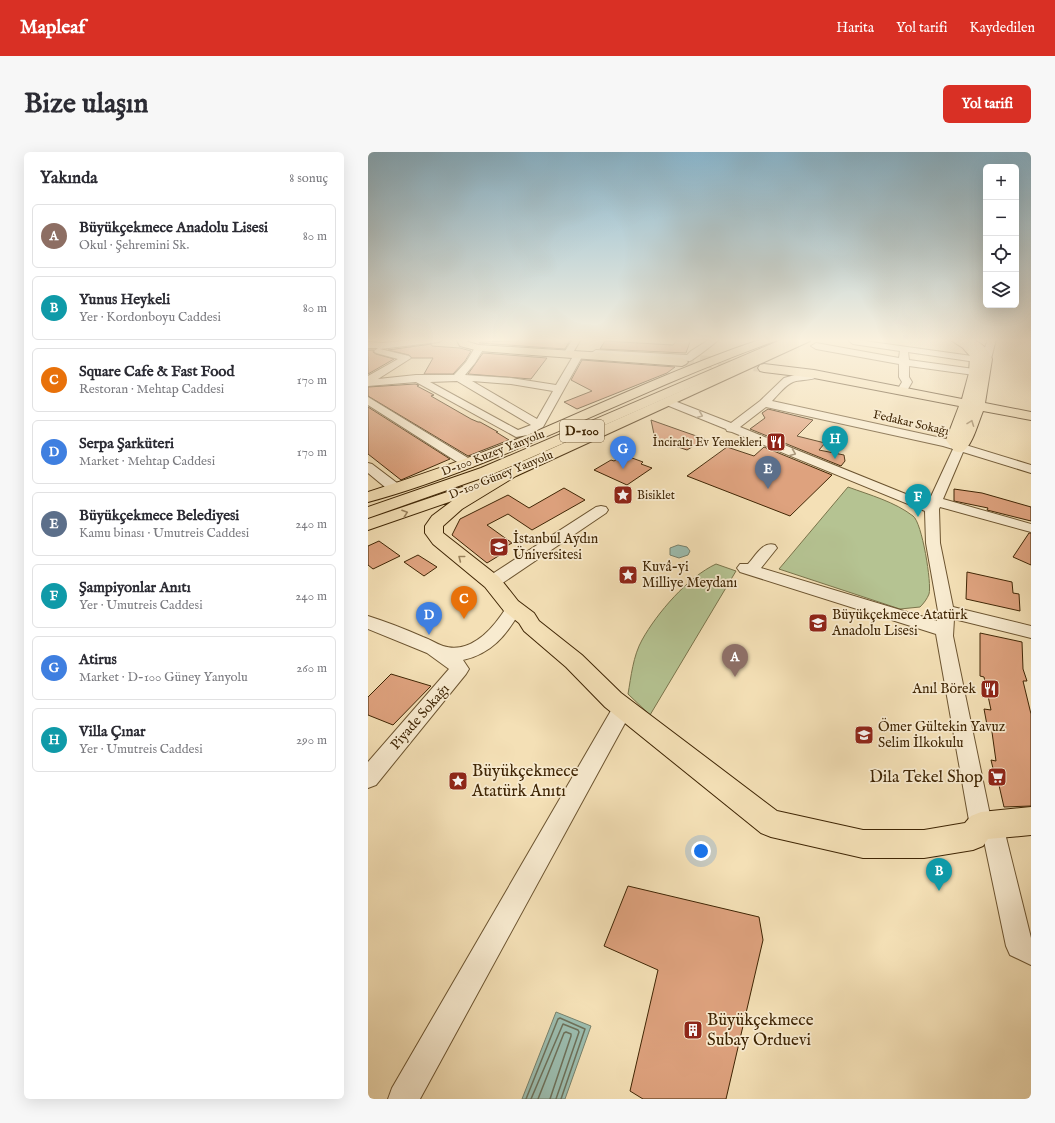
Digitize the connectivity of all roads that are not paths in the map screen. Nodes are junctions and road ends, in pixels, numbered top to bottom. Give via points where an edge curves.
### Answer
1 (425, 383) edge
2 (468, 383) edge
3 (533, 383) edge
4 (562, 383) edge
5 (659, 383) edge
6 (671, 383) edge
7 (696, 383) edge
8 (709, 383) edge
9 (779, 383) edge
10 (848, 383) edge
11 (863, 383) edge
12 (884, 383) edge
13 (906, 383) edge
14 (974, 383) edge
15 (978, 383) edge
16 (904, 387) junction
17 (560, 389) junction
18 (368, 400) edge
19 (668, 402) junction
20 (764, 403) junction
21 (975, 404) junction
22 (1031, 411) edge
23 (1031, 416) edge
24 (539, 425) junction
25 (728, 427) junction
26 (715, 435) dead end
27 (959, 448) junction
28 (469, 464) junction
29 (368, 467) edge
30 (1031, 469) edge
31 (510, 473) junction
32 (396, 489) junction
33 (368, 497) edge
34 (368, 505) edge
35 (934, 505) junction
36 (601, 510) dead end
37 (368, 513) edge
38 (368, 525) edge
39 (1031, 528) edge
40 (770, 548) dead end
41 (492, 582) junction
42 (511, 606) junction
43 (946, 611) junction
44 (368, 622) edge
45 (531, 626) junction
46 (944, 630) junction
47 (1031, 632) edge
48 (438, 652) junction
49 (457, 674) junction
50 (623, 708) junction
51 (368, 778) edge
52 (1031, 822) edge
53 (987, 825) junction
54 (1031, 952) edge
55 (403, 1099) edge

1 - 24 street via 516,434
2 - 24 street
3 - 17 street
4 - 17 street
5 - 28 main road, D-100 Kuzey Yanyolu
6 - 34 highway, D-100 via 475,467
7 - 37 highway, D-100 via 487,471
8 - 19 main road, D-100 Güney Yanyolu
9 - 20 street
10 - 21 main road via 951,404
11 - 21 main road
12 - 16 main road
13 - 16 street
14 - 21 main road
15 - 21 main road
16 - 21 main road
17 - 24 street
18 - 28 street
19 -> 25 street
19 - 31 main road, D-100 Güney Yanyolu
20 - 25 street
20 - 27 street, Fedakar Sokağı
21 - 22 main road
21 - 23 main road
21 - 27 main road via 963,443
25 - 26 street
25 -> 35 street
27 - 30 street, Fedakar Sokağı
27 - 35 street
28 - 32 main road, D-100 Kuzey Yanyolu
29 - 32 street
38 -> 31 main road, D-100 Güney Yanyolu via 426,506
41 -> 31 main road via 438,540 434,526 445,513
32 - 33 main road, D-100 Kuzey Yanyolu
35 - 39 street
35 - 43 street via 933,543
36 - 41 street
40 - 46 street via 749,569
41 - 42 main road
42 - 45 main road via 527,618
42 - 48 street via 512,611 502,627 477,649 456,654
43 - 46 street
43 - 47 street
44 - 48 street
45 - 49 street, Piyade Sokağı via 517,625 511,628
45 - 50 main road via 574,661
46 - 53 street
48 - 49 street via 458,664 460,669
49 - 51 street, Piyade Sokağı
50 - 53 main road via 771,823 863,844 931,843 973,836
50 - 55 street
52 - 53 main road
53 - 54 street via 1019,946

